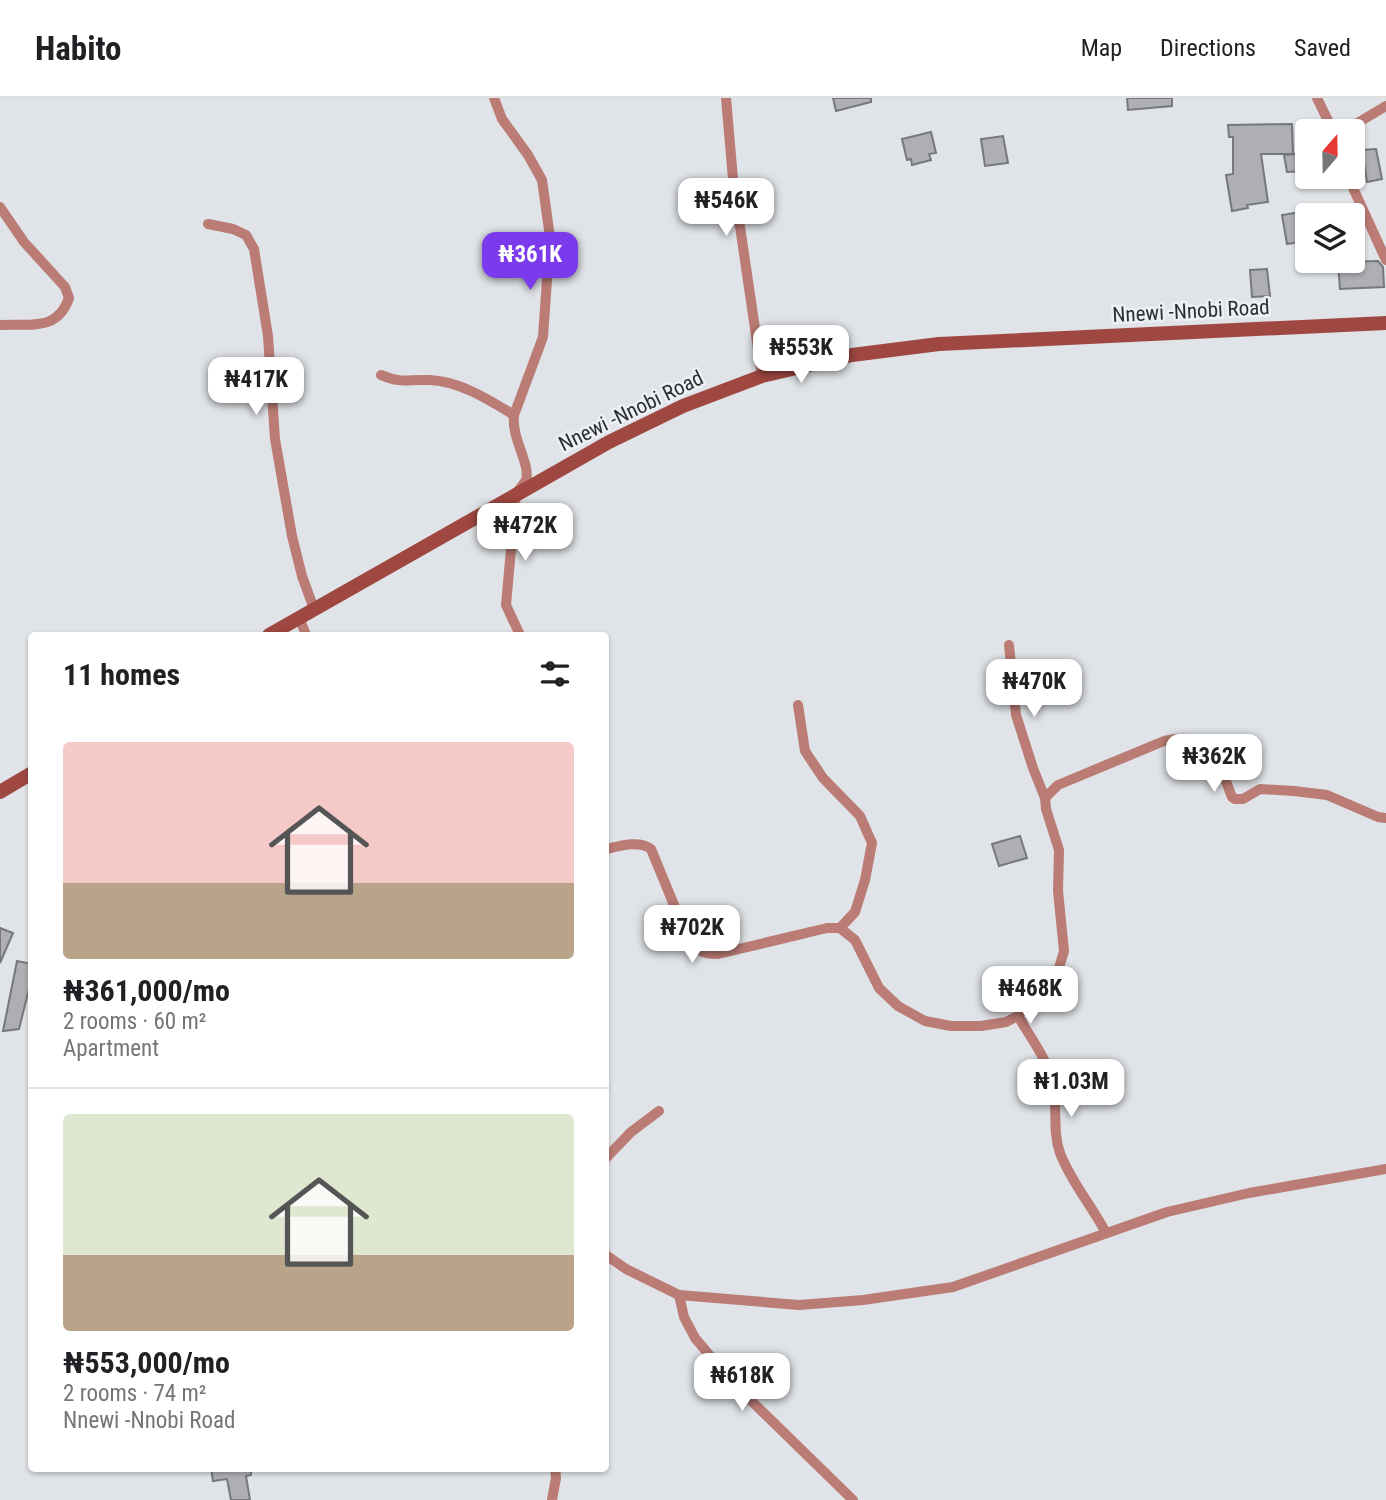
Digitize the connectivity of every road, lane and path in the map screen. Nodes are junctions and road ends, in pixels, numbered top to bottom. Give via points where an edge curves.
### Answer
1 (494, 98) edge
2 (726, 98) edge
3 (1317, 98) edge
4 (1386, 106) edge
5 (1327, 119) edge
6 (1364, 119) edge
7 (1353, 189) edge
8 (0, 207) edge
9 (208, 224) dead end
10 (1386, 260) edge
11 (1386, 324) edge
12 (0, 325) edge
13 (381, 375) dead end
14 (762, 376) junction
15 (514, 415) junction
16 (516, 494) junction
17 (314, 609) junction
18 (299, 617) junction
19 (274, 632) edge
20 (305, 632) edge
21 (519, 632) edge
22 (1009, 645) dead end
23 (798, 705) dead end
24 (28, 775) edge
25 (0, 792) edge
26 (1045, 798) junction
27 (1386, 818) edge
28 (609, 848) edge
29 (840, 928) junction
30 (1018, 1016) junction
31 (659, 1111) dead end
32 (609, 1155) edge
33 (1386, 1169) edge
34 (1106, 1233) junction
35 (609, 1257) edge
36 (679, 1296) junction
37 (555, 1472) edge
38 (552, 1500) edge
39 (853, 1500) edge

1 - 15 street via 502,119 542,180 550,237 543,337
2 - 14 street
3 - 5 street
4 - 6 street
7 - 10 street
8 - 12 street via 69,298 60,317 48,323
9 - 17 street via 246,235 254,249 268,336 275,439 292,536
11 - 14 main road, Nnewi -Nnobi Road via 939,344 852,355
13 - 15 street via 398,382 429,380 464,388
14 - 16 main road, Nnewi -Nnobi Road via 683,406
15 - 16 street via 512,428 527,470
16 - 17 main road, Nnewi -Nnobi Road
16 - 21 street via 506,605
17 - 18 main road, Nnewi -Nnobi Road
18 - 19 main road, Nnewi -Nnobi Road
18 - 20 street
22 - 26 street via 1016,715
23 - 29 street via 805,751 823,778 860,816 872,843 855,912
24 - 25 main road
26 - 27 street via 1058,785 1164,741 1191,739 1218,757 1235,799 1260,789 1327,795
26 - 30 street via 1059,850 1064,951 1059,968
28 - 29 street via 635,844 652,849 688,939 705,954
29 - 30 street via 855,940 879,988 898,1006 925,1021 981,1026
30 - 34 street via 1053,1083 1060,1152
31 - 32 street
33 - 34 street via 1249,1193 1167,1212
34 - 36 street via 953,1287 799,1305
35 - 36 street
36 - 39 street via 695,1338 734,1384
37 - 38 street

